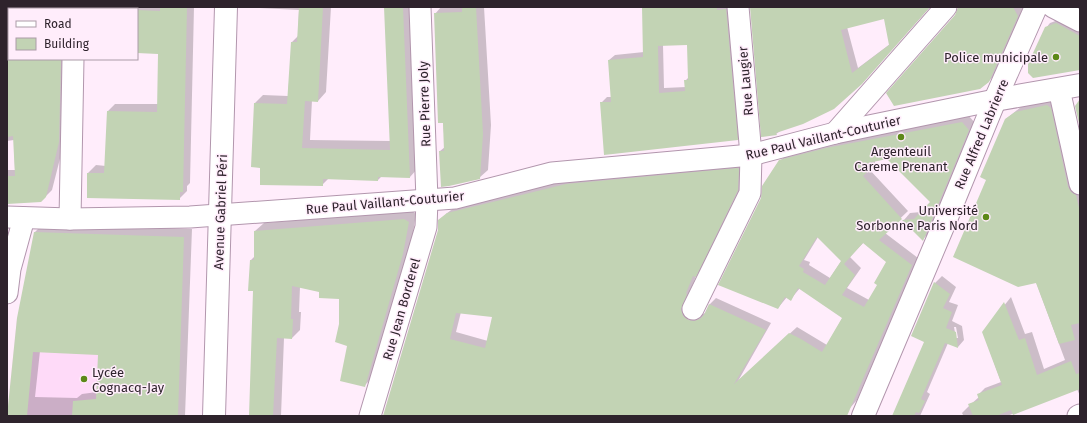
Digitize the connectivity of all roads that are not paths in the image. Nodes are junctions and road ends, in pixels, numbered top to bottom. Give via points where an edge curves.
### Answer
1 (226, 7) edge
2 (420, 7) edge
3 (738, 7) edge
4 (946, 7) edge
5 (1036, 7) edge
6 (1053, 7) edge
7 (1080, 21) edge
8 (73, 60) edge
9 (1080, 85) edge
10 (1059, 89) junction
11 (994, 100) junction
12 (836, 133) junction
13 (751, 155) junction
14 (1080, 184) edge
15 (427, 200) junction
16 (220, 216) junction
17 (16, 218) edge
18 (70, 219) junction
19 (7, 293) edge
20 (693, 309) dead end
21 (214, 416) edge
22 (370, 416) edge
23 (863, 416) edge

1 - 16 main road, Avenue Gabriel Péri
2 - 15 street, Rue Pierre Joly
3 - 13 street, Rue Laugier
4 - 12 street
5 - 11 main road, Rue Alfred Labrierre
6 - 7 street
8 - 18 street
9 - 10 main road
10 - 11 main road
10 - 14 street
11 - 12 street, Rue Paul Vaillant-Couturier
11 - 23 main road, Rue Alfred Labrierre
12 - 13 street, Rue Paul Vaillant-Couturier
13 - 15 street, Rue Paul Vaillant-Couturier via 552,173 455,198
13 - 20 street, Rue Laugier via 750,193
15 - 16 street, Rue Paul Vaillant-Couturier
15 - 22 street, Rue Jean Borderel via 426,227
16 - 18 street, Rue Paul Vaillant-Couturier
16 - 21 main road, Avenue Gabriel Péri
17 - 18 street, Rue Paul Vaillant-Couturier
17 - 19 street

